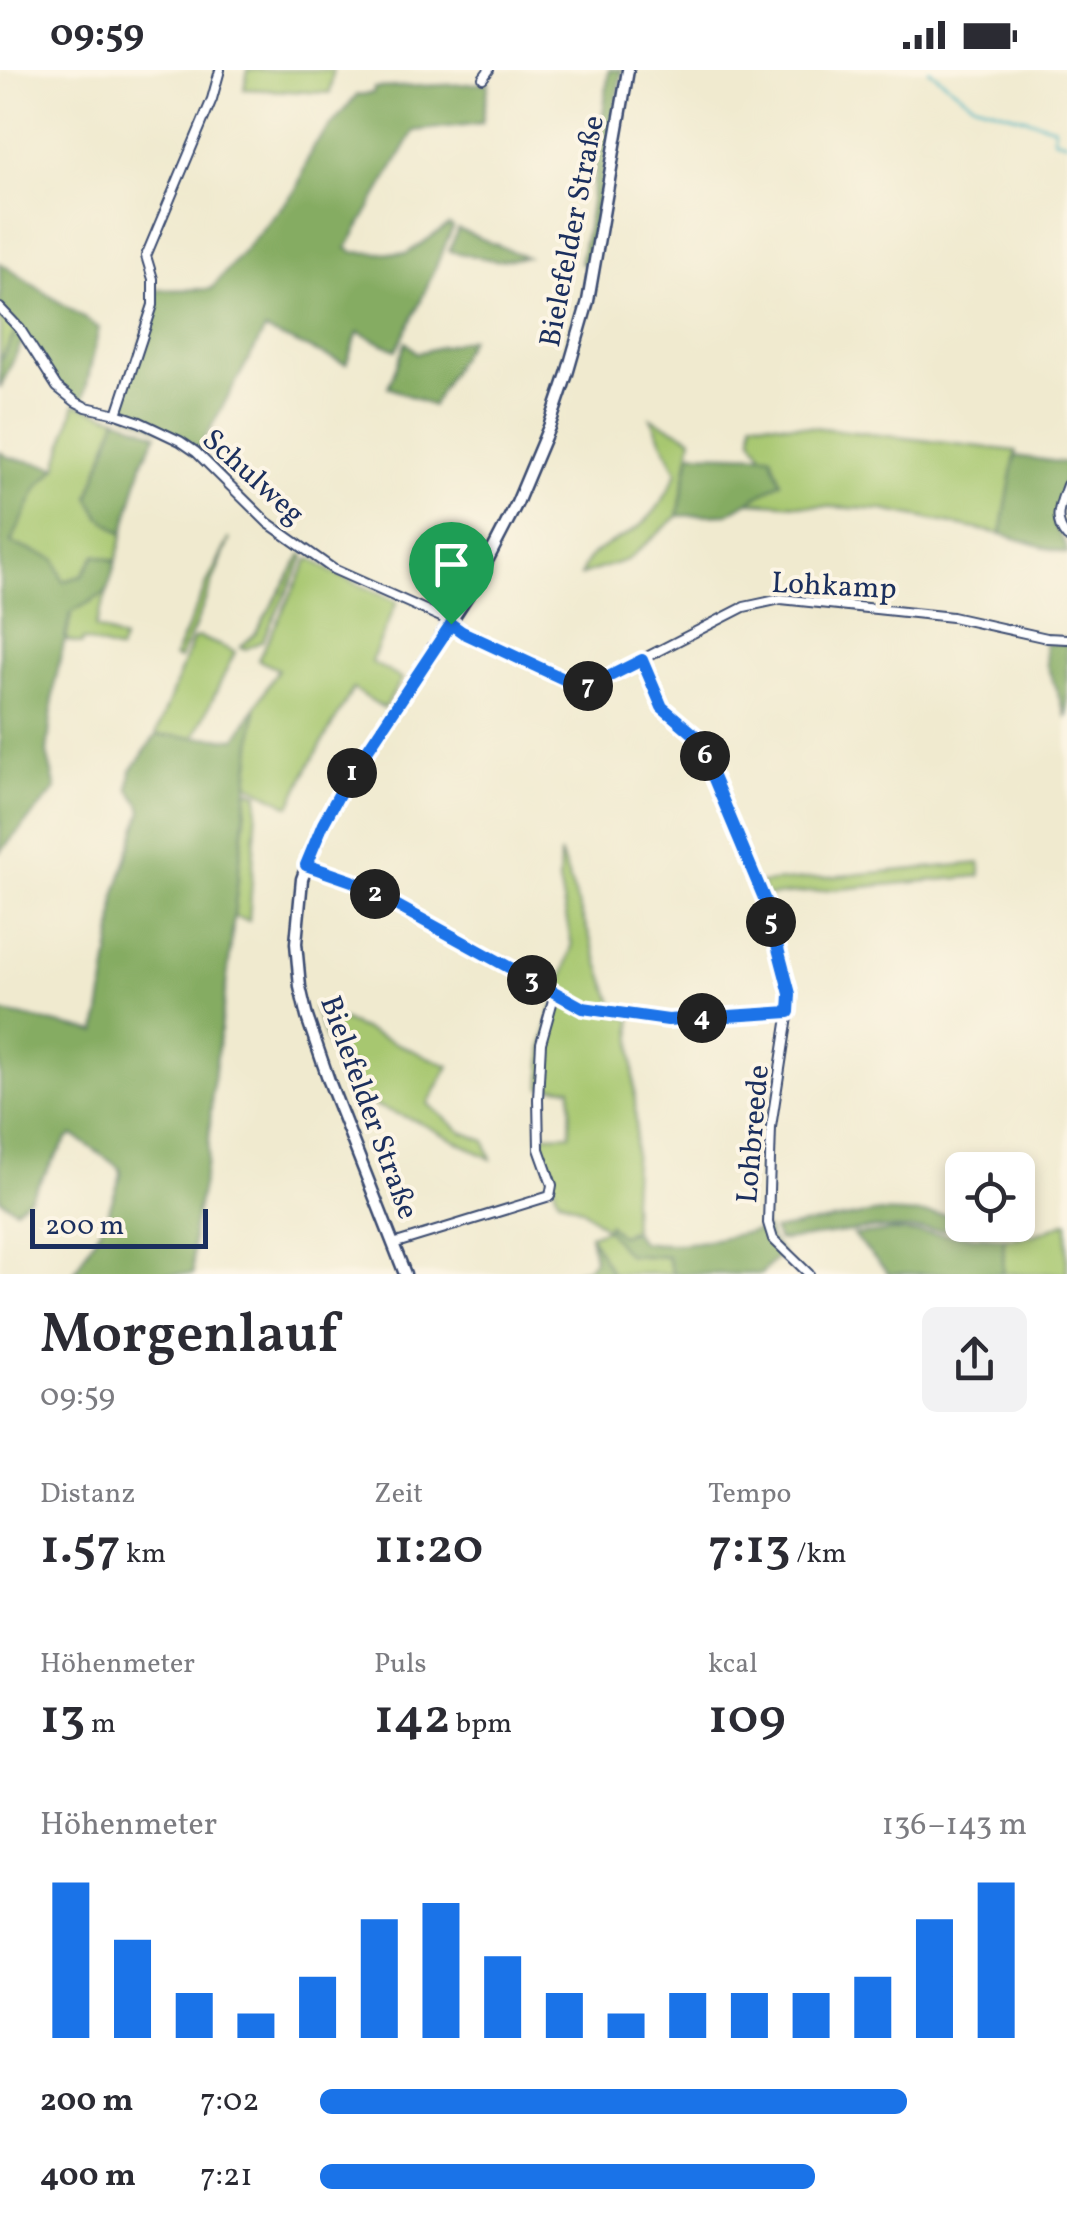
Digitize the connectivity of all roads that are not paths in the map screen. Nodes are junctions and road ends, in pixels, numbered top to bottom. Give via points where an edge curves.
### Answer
1 (220, 70) edge
2 (489, 70) edge
3 (628, 70) edge
4 (483, 78) dead end
5 (0, 308) edge
6 (117, 414) junction
7 (1067, 484) edge
8 (1067, 538) edge
9 (451, 624) junction
10 (1067, 639) edge
11 (642, 660) junction
12 (306, 865) junction
13 (555, 992) junction
14 (789, 1012) junction
15 (393, 1244) junction
16 (404, 1274) edge
17 (809, 1274) edge

1 - 6 street via 146,256 153,305
2 - 4 street
3 - 9 main road, Bielefelder Straße via 595,267 567,374 517,504
5 - 6 street, Schulweg via 57,386 86,407
6 - 9 street, Schulweg via 196,452 268,524 333,569
7 - 8 street via 1058,512
9 - 11 street, Lohkamp via 581,687
9 - 12 main road, Bielefelder Straße via 343,787
10 - 11 street, Lohkamp via 952,617 781,598 744,607
11 - 14 street, Lohbreede via 662,707 696,736 766,903
12 - 13 street via 352,881
12 - 15 main road, Bielefelder Straße via 296,943 300,987
13 - 14 street via 583,1008 656,1020
13 - 15 street via 538,1100 539,1149 550,1196
14 - 17 street, Lohbreede via 770,1127 768,1223 773,1239
15 - 16 main road, Bielefelder Straße

